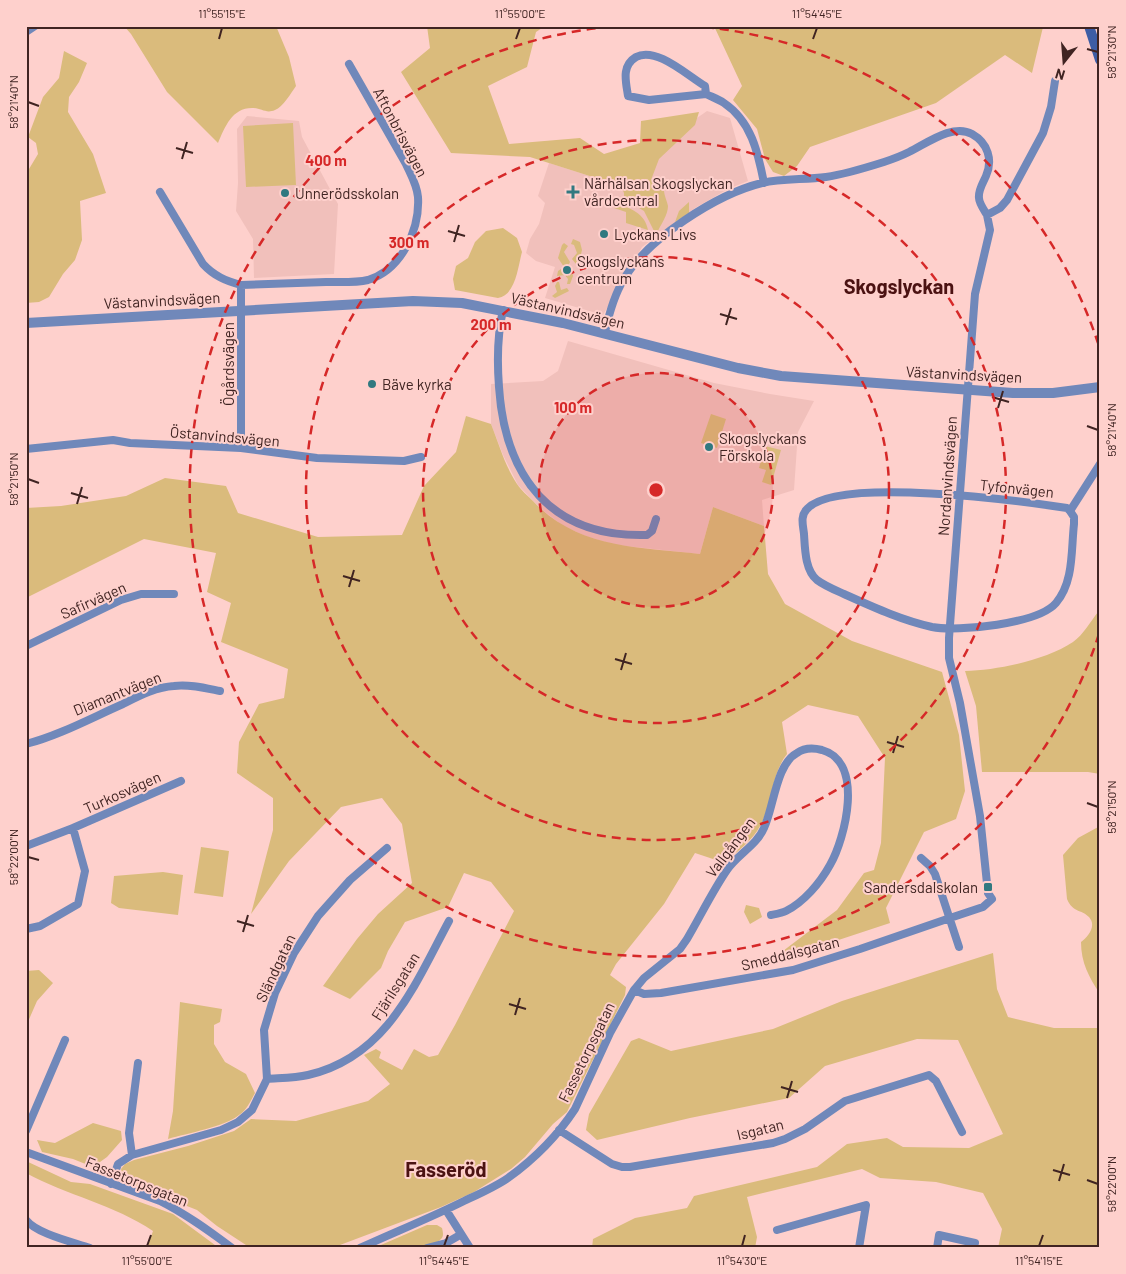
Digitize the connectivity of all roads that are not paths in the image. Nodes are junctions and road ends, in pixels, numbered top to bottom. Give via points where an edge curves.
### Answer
1 (34, 26) edge
2 (1089, 26) edge
3 (26, 32) edge
4 (1100, 60) edge
5 (349, 64) dead end
6 (1055, 81) dead end
7 (706, 94) junction
8 (764, 182) junction
9 (160, 192) dead end
10 (986, 215) junction
11 (242, 285) junction
12 (503, 310) junction
13 (242, 311) junction
14 (26, 323) edge
15 (605, 332) junction
16 (1100, 387) edge
17 (966, 391) junction
18 (241, 448) junction
19 (26, 449) edge
20 (422, 457) dead end
21 (1100, 464) edge
22 (959, 496) junction
23 (1070, 511) junction
24 (656, 520) dead end
25 (174, 594) dead end
26 (950, 628) junction
27 (26, 646) edge
28 (220, 691) dead end
29 (26, 744) edge
30 (181, 781) dead end
31 (73, 828) junction
32 (26, 846) edge
33 (387, 848) dead end
34 (921, 858) dead end
35 (990, 896) joint
36 (771, 915) dead end
37 (950, 918) junction
38 (449, 921) dead end
39 (26, 929) edge
40 (959, 947) dead end
41 (634, 990) junction
42 (65, 1040) dead end
43 (138, 1063) dead end
44 (267, 1079) junction
45 (559, 1130) junction
46 (26, 1131) edge
47 (962, 1132) dead end
48 (26, 1152) edge
49 (132, 1154) junction
50 (111, 1184) junction
51 (446, 1210) junction
52 (26, 1220) edge
53 (777, 1230) dead end
54 (460, 1235) junction
55 (975, 1243) dead end
56 (90, 1248) edge
57 (232, 1248) edge
58 (360, 1248) edge
59 (427, 1248) edge
60 (470, 1248) edge
61 (859, 1248) edge
62 (937, 1248) edge

1 - 3 street
2 - 4 main road
5 - 11 street, Aftonbrisvägen via 414,182 418,196 410,239 389,268 367,280
6 - 10 street via 1049,116 1039,142 1007,200
7 - 7 street via 705,86 654,56 638,56 628,64 625,72 628,96 649,100
7 - 8 street via 725,104 742,119 756,149
8 - 10 street, Nordanvindsvägen via 844,173 897,158 946,134 966,131 980,140 990,158 978,195
8 - 15 street via 714,203 652,245 624,278
9 - 11 street via 203,264 218,276
10 - 17 street, Nordanvindsvägen via 989,239 975,294
11 - 13 street, Ögårdsvägen
12 - 13 street, Västanvindsvägen via 462,302 413,300
12 - 15 street, Västanvindsvägen
12 - 24 street via 497,356 505,432 513,456 535,491 566,518 597,530 647,535
13 - 14 street, Västanvindsvägen
13 - 18 street, Ögårdsvägen
15 - 17 street, Västanvindsvägen via 766,374
16 - 17 street, Västanvindsvägen via 1053,393
17 - 22 street, Nordanvindsvägen
18 - 19 street, Östanvindsvägen via 113,440
18 - 20 street, Östanvindsvägen via 316,458 404,461
21 - 23 street
22 - 23 street, Tyfonvägen via 1013,500
22 - 26 street, Nordanvindsvägen
22 - 26 street, Tyfonvägen via 895,491 835,496 817,501 803,517 808,565 817,580 882,612 933,627
23 - 26 street, Tyfonvägen via 1074,524 1068,582 1055,605 1036,616 1010,623
25 - 27 street, Safirvägen via 141,594 121,600
26 - 35 street, Nordanvindsvägen via 949,658 980,816
28 - 29 street, Diamantvägen via 195,686 161,689
30 - 31 street, Turkosvägen
31 - 32 street, Turkosvägen
31 - 39 street via 85,871 78,904 40,926
33 - 44 street, Sländgatan via 350,880 318,916 294,953 275,993 264,1030
34 - 37 street via 935,874
35 - 37 street, Smeddalsgatan via 983,907
36 - 41 street, Vallgången via 786,911 809,894 831,864 846,825 846,777 837,759 826,751 798,752 785,764 764,830 727,870 680,949
37 - 40 street
37 - 41 street, Smeddalsgatan via 793,970 660,993 644,994
38 - 44 street, Fjärilsgatan via 410,994 390,1023 367,1047 335,1066 308,1075
41 - 45 street, Fassetorpsgatan via 575,1109
42 - 46 street
43 - 49 street via 129,1133
44 - 49 street, Sländgatan via 252,1110 238,1122 221,1130
45 - 47 street, Isgatan via 612,1164 630,1167 785,1139 845,1101 929,1075 936,1081
45 - 51 street, Fassetorpsgatan via 509,1177
48 - 50 street, Fassetorpsgatan
49 - 50 street via 118,1164
50 - 57 street, Fassetorpsgatan via 180,1211
51 - 54 street
51 - 58 street, Fassetorpsgatan
52 - 56 street via 39,1230
53 - 61 street via 866,1205
54 - 59 street
54 - 60 street
55 - 62 street via 939,1235

